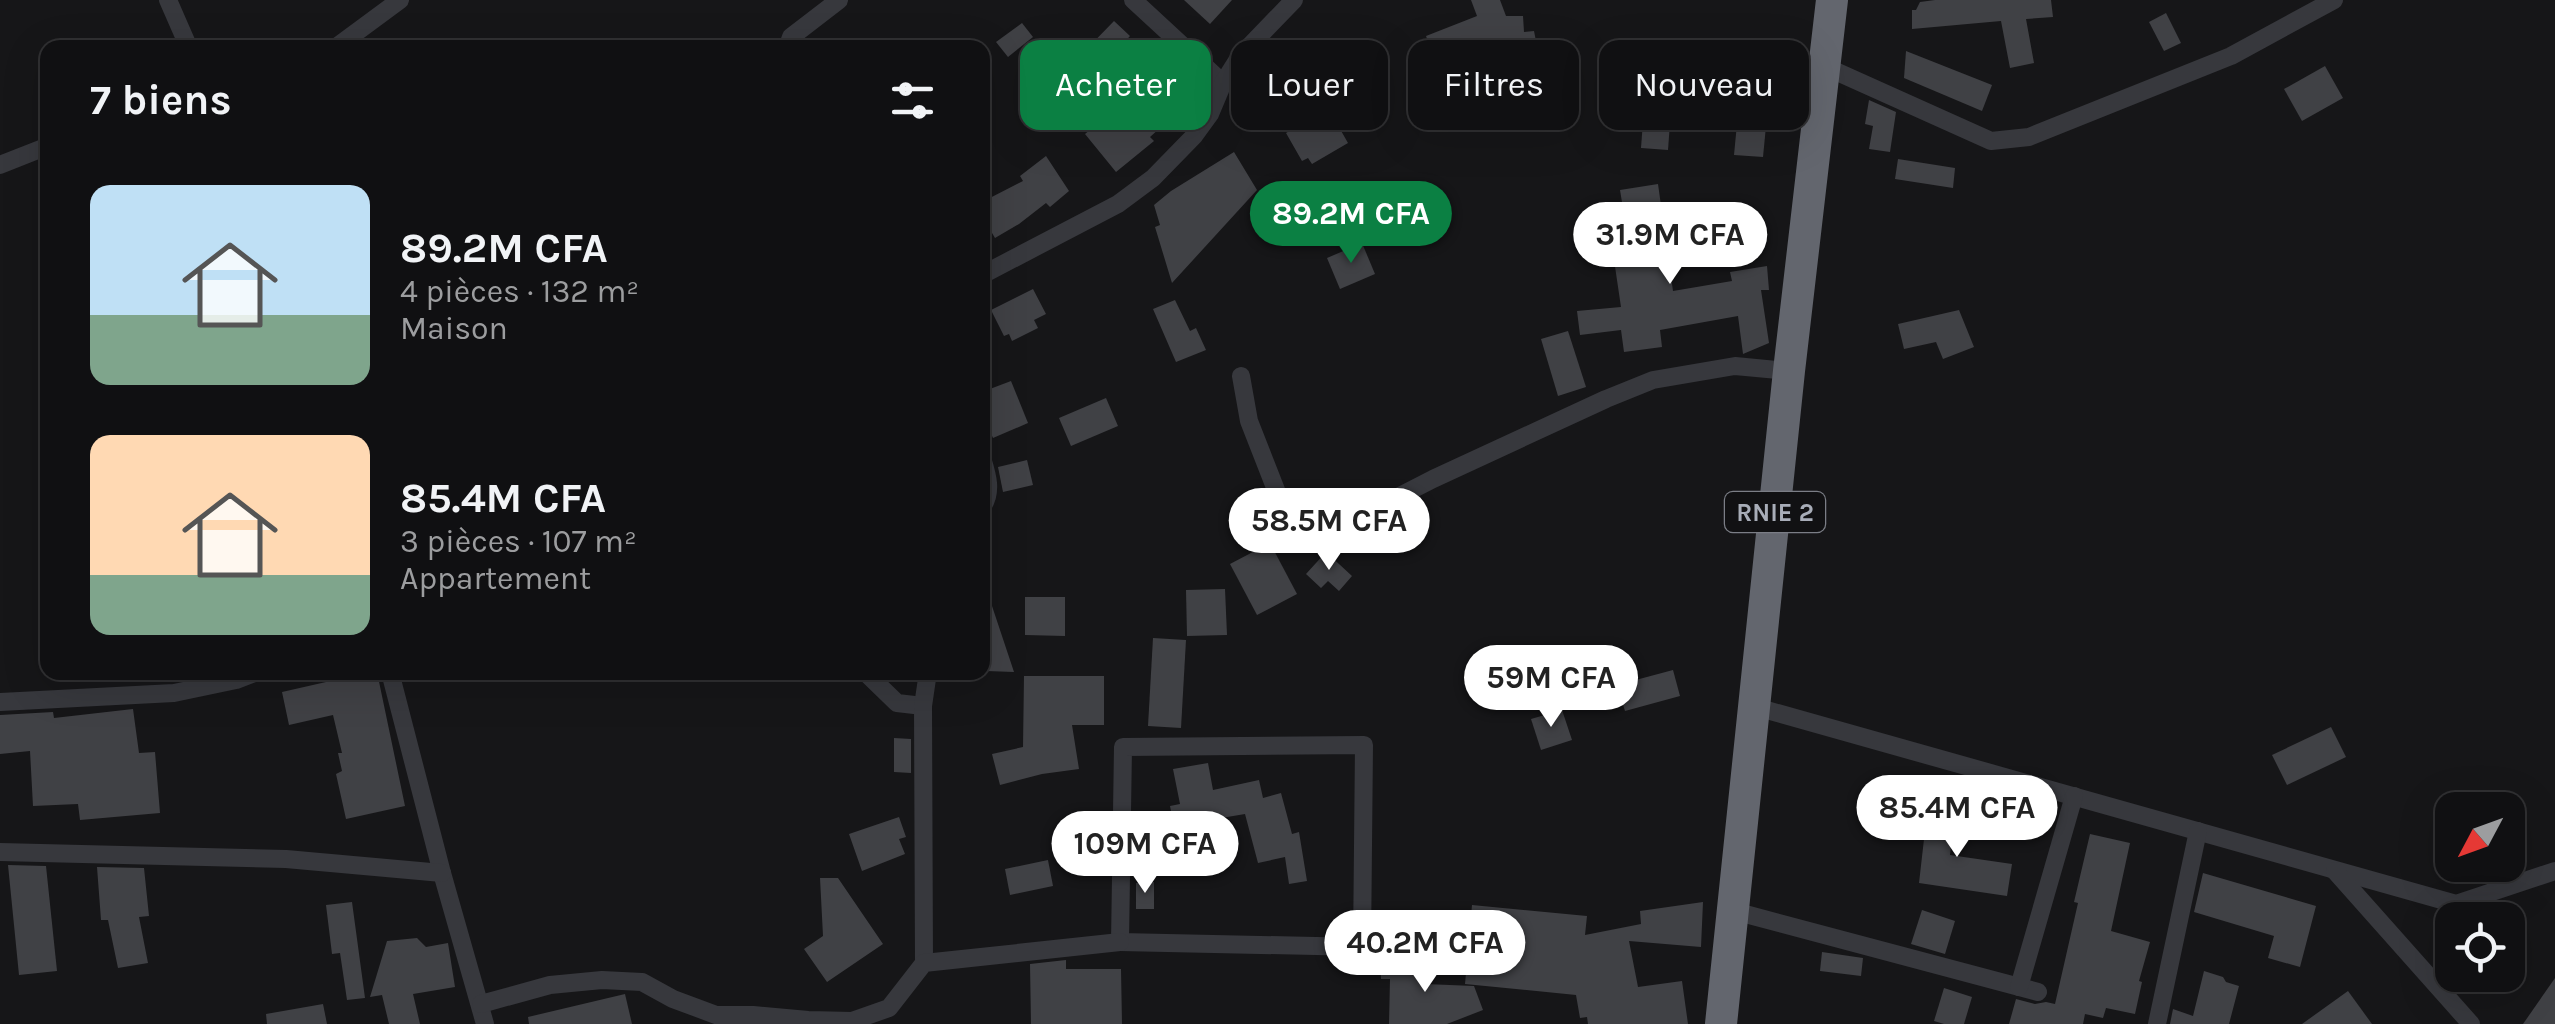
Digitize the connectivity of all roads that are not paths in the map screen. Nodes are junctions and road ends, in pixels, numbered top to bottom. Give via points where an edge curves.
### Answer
1 (168, 0) edge
2 (400, 0) edge
3 (838, 0) edge
4 (1133, 0) edge
5 (1294, 0) edge
6 (1832, 0) edge
7 (2334, 0) edge
8 (186, 40) edge
9 (346, 40) edge
10 (790, 40) edge
11 (1824, 66) junction
12 (1224, 83) junction
13 (40, 149) edge
14 (0, 165) edge
15 (990, 271) edge
16 (1790, 371) junction
17 (1241, 376) dead end
18 (236, 680) edge
19 (392, 680) edge
20 (874, 680) edge
21 (927, 680) edge
22 (0, 702) edge
23 (923, 706) junction
24 (1756, 707) junction
25 (2074, 796) junction
26 (2198, 831) junction
27 (0, 852) edge
28 (2334, 869) junction
29 (2555, 871) edge
30 (442, 873) junction
31 (1734, 912) junction
32 (1120, 942) junction
33 (924, 964) junction
34 (481, 1004) junction
35 (485, 1024) edge
36 (1721, 1024) edge
37 (2156, 1024) edge
38 (2471, 1024) edge

1 - 8 street
2 - 9 street
3 - 10 street
4 - 12 street
5 - 12 street via 1240,56
6 - 11 highway, RNIE 2 / RNIE 2
7 - 11 street via 2231,56 2028,137 1992,142
11 - 16 highway, RNIE 2 / RNIE 2
12 - 15 street via 1194,136 1153,178 1118,204
13 - 14 street
16 - 17 street via 1735,366 1652,380 1320,537 1301,534 1286,518 1249,421
16 - 24 highway, RNIE 2 / RNIE 2
18 - 22 street via 174,693
19 - 30 street
20 - 23 street via 898,703
21 - 23 street
23 - 33 street
24 - 25 street
24 - 31 highway, RNIE 2 / RNIE 2
25 - 26 street
25 - 31 street via 2028,990
26 - 28 street
26 - 37 street
27 - 30 street via 286,858
28 - 29 street via 2456,904
28 - 38 street
30 - 34 street
31 - 36 highway, RNIE 2 / RNIE 2
32 - 32 street via 1123,747 1364,745 1362,947
32 - 33 street
33 - 34 street via 889,1008 852,1021 716,1015 642,982 602,980 550,985
34 - 35 street

